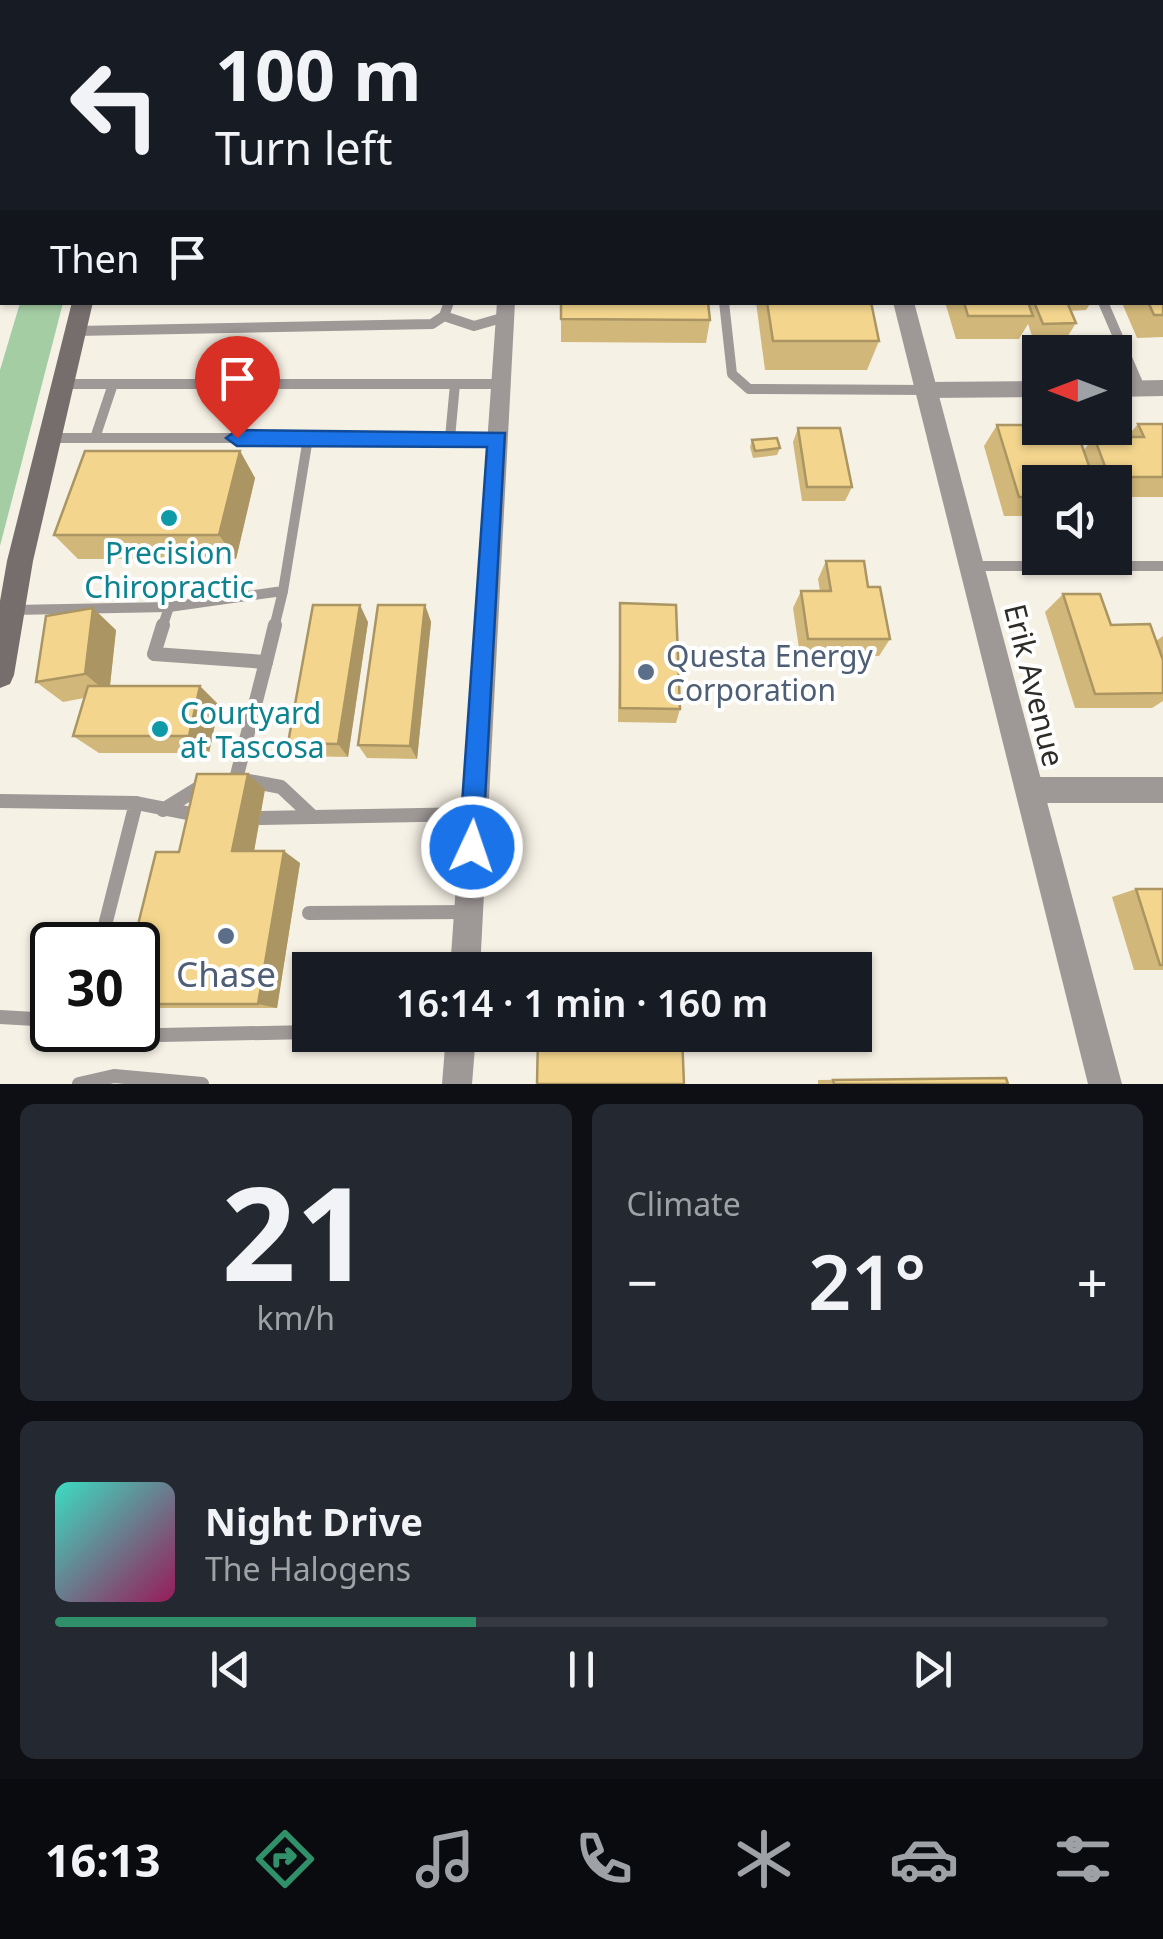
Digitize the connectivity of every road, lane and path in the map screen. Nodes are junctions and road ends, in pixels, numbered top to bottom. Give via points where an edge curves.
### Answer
1 (82, 305) edge
2 (448, 305) edge
3 (724, 305) edge
4 (904, 305) edge
5 (1105, 305) edge
6 (506, 310) edge
7 (444, 316) junction
8 (76, 330) junction
9 (62, 384) junction
10 (113, 384) junction
11 (455, 384) junction
12 (501, 384) junction
13 (1132, 388) edge
14 (1140, 388) junction
15 (1163, 388) edge
16 (1022, 389) edge
17 (926, 390) junction
18 (49, 438) junction
19 (95, 438) junction
20 (308, 438) junction
21 (450, 438) junction
22 (498, 438) junction
23 (971, 566) junction
24 (1163, 566) edge
25 (283, 591) junction
26 (169, 607) junction
27 (10, 610) junction
28 (266, 662) junction
29 (0, 676) edge
30 (236, 779) junction
31 (1029, 790) junction
32 (1163, 790) edge
33 (0, 801) edge
34 (136, 803) junction
35 (163, 810) junction
36 (474, 814) junction
37 (211, 817) edge
38 (313, 817) junction
39 (260, 818) dead end
40 (468, 912) junction
41 (309, 913) dead end
42 (106, 922) edge
43 (465, 952) edge
44 (0, 1017) edge
45 (30, 1019) edge
46 (292, 1032) edge
47 (160, 1035) edge
48 (459, 1052) edge
49 (202, 1082) edge
50 (79, 1084) edge
51 (457, 1084) edge
52 (1105, 1084) edge

1 - 8 main road
2 - 7 lane
3 - 17 lane via 732,374 750,390
4 - 17 street, Erik Avenue
5 - 14 lane
6 - 7 lane via 464,328
6 - 12 street
7 - 8 lane via 432,324
8 - 9 main road
9 - 10 lane
9 - 18 main road
10 - 11 lane
10 - 19 lane
11 - 12 lane
11 - 21 lane
12 - 22 street
13 - 14 street
14 - 15 street
16 - 17 street
17 - 23 street, Erik Avenue
18 - 19 lane
18 - 27 main road
19 - 20 lane
20 - 21 lane
20 - 25 lane
21 - 22 lane
22 - 36 street
23 - 24 lane
23 - 31 street, Erik Avenue
25 - 26 lane
25 - 28 lane
26 - 27 lane
26 - 28 lane via 154,654
27 - 29 main road
28 - 30 lane
30 - 35 lane via 198,785
30 - 38 lane via 268,777
31 - 32 street
31 - 52 street, Erik Avenue
33 - 34 lane
34 - 35 lane
34 - 42 lane
35 - 37 lane
36 - 38 lane
36 - 40 street
38 - 39 lane
40 - 41 lane
40 - 43 street
44 - 45 lane
46 - 47 lane
48 - 51 street
49 - 50 lane via 114,1076

